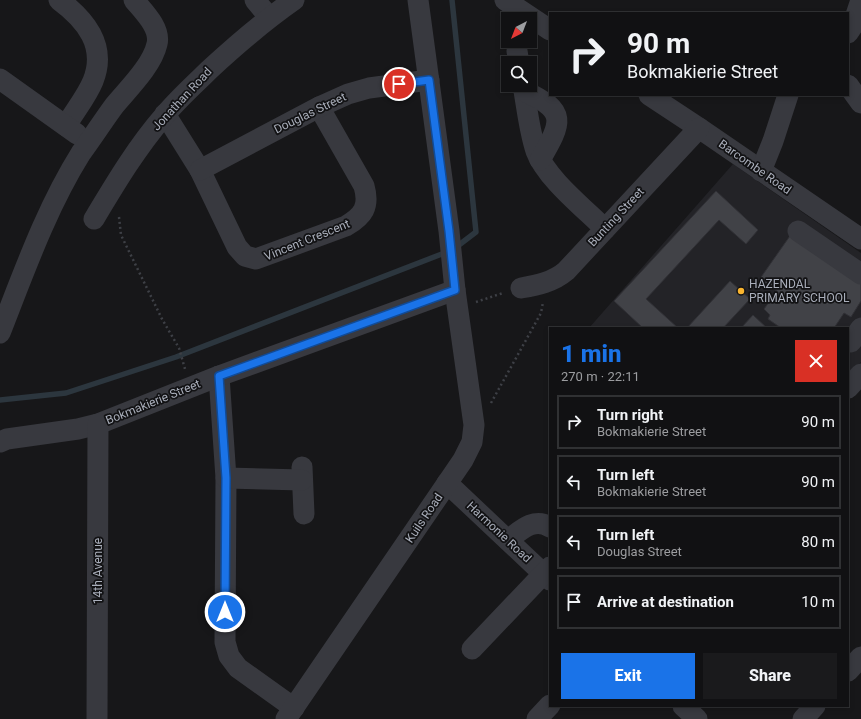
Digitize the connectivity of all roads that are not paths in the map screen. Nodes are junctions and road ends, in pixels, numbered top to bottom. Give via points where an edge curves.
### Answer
1 (59, 0) edge
2 (134, 0) edge
3 (255, 0) edge
4 (294, 0) edge
5 (418, 0) edge
6 (505, 0) edge
7 (860, 0) edge
8 (269, 17) junction
9 (549, 29) edge
10 (849, 32) edge
11 (0, 79) edge
12 (429, 80) junction
13 (849, 86) edge
14 (524, 92) edge
15 (530, 92) edge
16 (650, 96) edge
17 (788, 96) edge
18 (861, 103) edge
19 (319, 107) junction
20 (165, 114) junction
21 (66, 126) junction
22 (699, 128) junction
23 (89, 143) junction
24 (540, 160) junction
25 (200, 170) junction
26 (761, 171) junction
27 (94, 219) dead end
28 (605, 228) junction
29 (798, 231) dead end
30 (861, 240) edge
31 (861, 274) edge
32 (521, 288) road end
33 (457, 300) junction
34 (0, 333) edge
35 (861, 374) edge
36 (219, 376) junction
37 (849, 387) edge
38 (98, 424) junction
39 (0, 442) edge
40 (226, 478) junction
41 (447, 483) junction
42 (304, 514) dead end
43 (549, 526) edge
44 (508, 540) junction
45 (548, 574) edge
46 (472, 649) dead end
47 (861, 657) edge
48 (849, 670) edge
49 (549, 706) edge
50 (684, 707) edge
51 (814, 707) edge
52 (290, 714) edge
53 (97, 719) edge
54 (537, 719) edge
55 (697, 719) edge
56 (803, 719) edge

1 - 21 street via 75,12 86,25 97,53 97,68 92,82
2 - 23 street via 156,31 158,42 155,52
3 - 8 street
4 - 8 street, Jonathan Road
5 - 12 street
6 - 9 street
7 - 10 street
8 - 20 street, Jonathan Road via 230,50
11 - 21 street
12 - 19 street, Douglas Street via 369,88
12 - 33 street
13 - 18 street
14 - 24 street via 530,129
15 - 24 street via 552,107 557,116 553,136
16 - 22 street, Barcombe Road
17 - 26 street
19 - 25 street, Douglas Street
19 - 25 street, Vincent Crescent via 364,186 367,196 361,215 346,226 261,258 250,258 237,247
20 - 25 street, Vincent Crescent
20 - 27 street, Jonathan Road
21 - 23 street
22 - 26 street, Barcombe Road
22 - 28 street, Bunting Street
23 - 34 street via 63,184
24 - 28 street via 558,183
26 - 30 street, Barcombe Road
28 - 32 street, Bunting Street via 558,278
29 - 31 street
33 - 36 street, Bokmakierie Street
33 - 41 street, Kuils Road via 474,434 467,453
35 - 37 street
36 - 38 street, Bokmakierie Street
36 - 40 street
38 - 39 street, Bokmakierie Street
38 - 53 street, 14th Avenue
40 - 42 street via 302,473
40 - 52 street via 225,642 229,656 238,668
41 - 44 street, Harmonie Road
41 - 52 street, Kuils Road
43 - 44 street via 538,522 522,529
44 - 45 street, Harmonie Road
45 - 46 street
47 - 48 street
49 - 54 street
50 - 55 street
51 - 56 street

